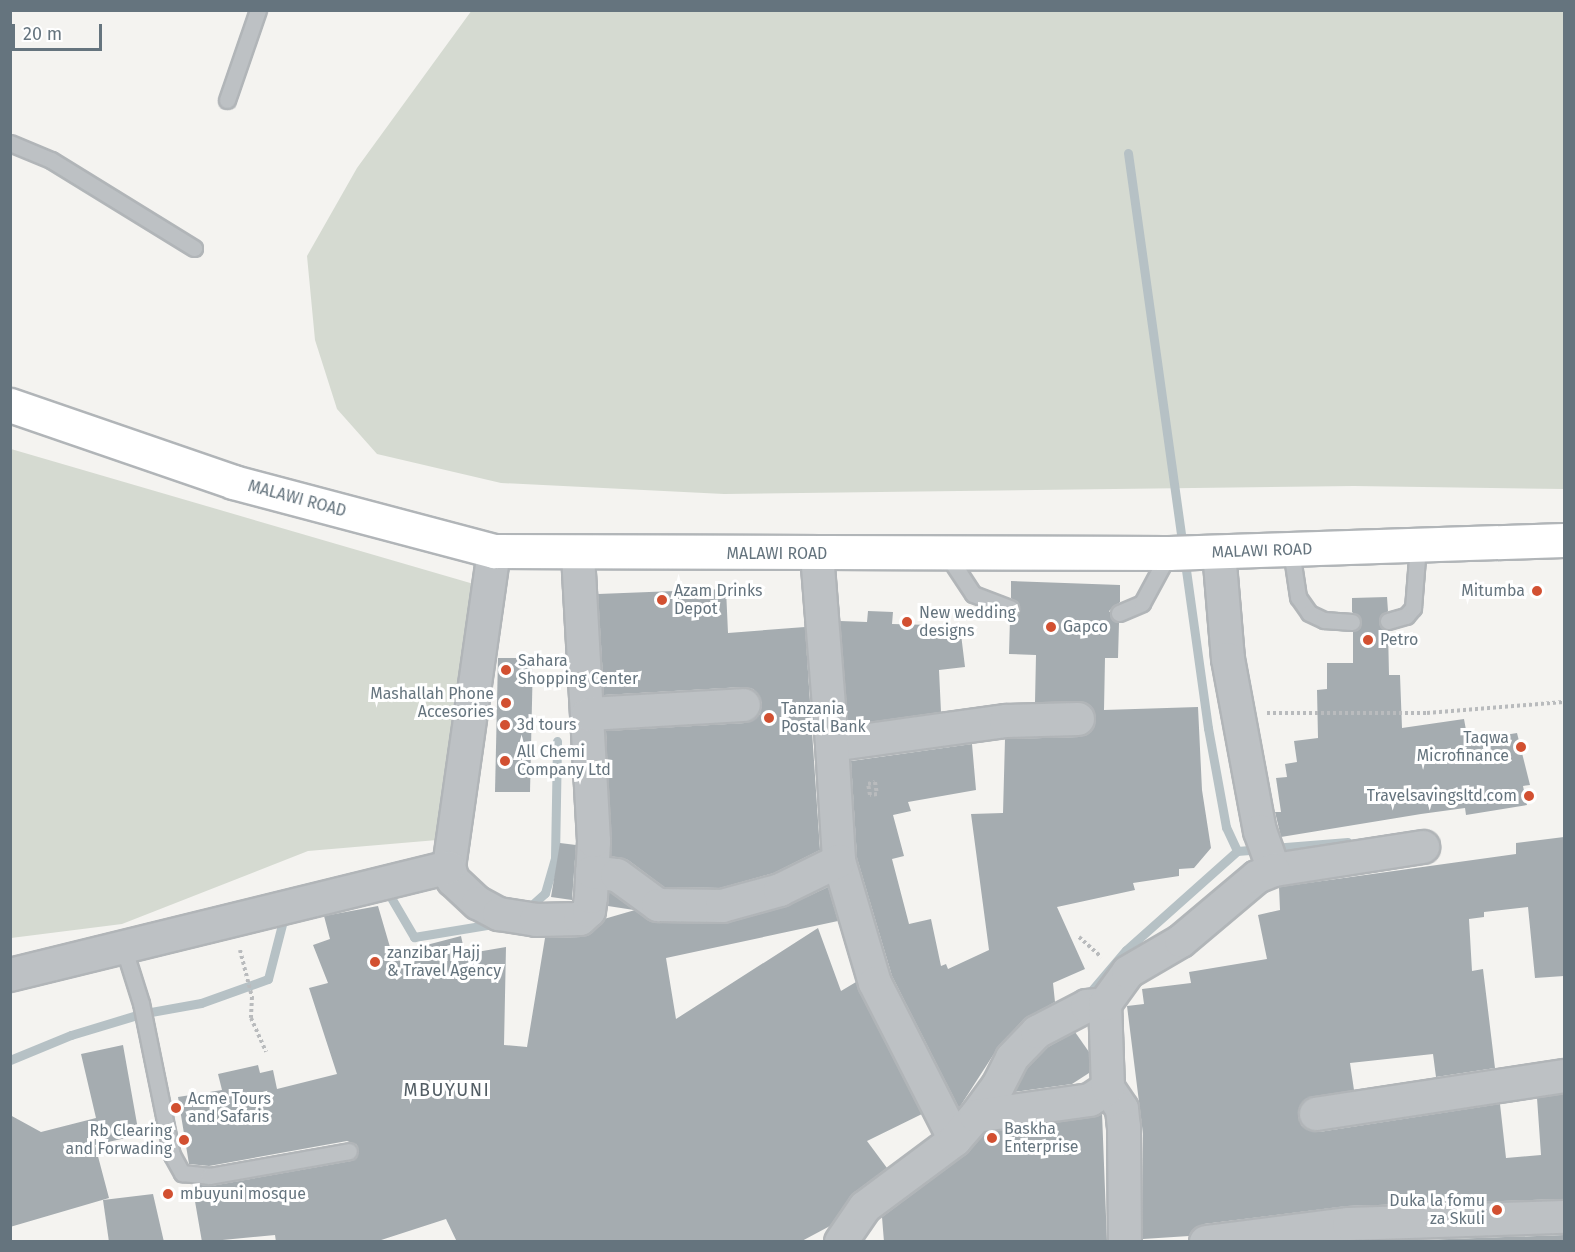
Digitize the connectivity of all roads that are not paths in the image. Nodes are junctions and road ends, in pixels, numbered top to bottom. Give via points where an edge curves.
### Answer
1 (258, 10) edge
2 (227, 100) dead end
3 (10, 143) edge
4 (194, 248) dead end
5 (10, 405) edge
6 (1564, 540) edge
7 (1418, 546) junction
8 (1291, 550) junction
9 (494, 551) junction
10 (945, 552) junction
11 (1220, 552) junction
12 (578, 553) junction
13 (1169, 553) junction
14 (817, 554) junction
15 (1010, 608) dead end
16 (1119, 613) dead end
17 (1388, 621) dead end
18 (1352, 622) dead end
19 (744, 705) dead end
20 (588, 714) junction
21 (1078, 718) dead end
22 (832, 745) junction
23 (1423, 847) dead end
24 (1267, 852) junction
25 (839, 861) junction
26 (448, 867) junction
27 (592, 872) junction
28 (123, 946) junction
29 (10, 975) edge
30 (1105, 1004) junction
31 (1564, 1076) edge
32 (1108, 1088) junction
33 (1316, 1114) dead end
34 (989, 1115) junction
35 (955, 1140) junction
36 (349, 1151) dead end
37 (1564, 1217) edge
38 (841, 1242) edge
39 (1125, 1242) edge
40 (1206, 1242) edge

1 - 2 lane
3 - 4 lane via 51,160
5 - 9 main road, MALAWI ROAD via 233,482
6 - 7 main road, MALAWI ROAD
7 - 8 main road, MALAWI ROAD
7 - 17 lane via 1413,608 1406,616
8 - 11 main road, MALAWI ROAD
8 - 18 lane via 1298,597 1309,613 1324,620
9 - 12 main road, MALAWI ROAD
9 - 26 street
10 - 13 main road, MALAWI ROAD
10 - 14 main road, MALAWI ROAD
10 - 15 lane via 973,594
11 - 13 main road, MALAWI ROAD
11 - 24 street via 1228,659
12 - 14 main road, MALAWI ROAD
12 - 20 street
13 - 16 lane via 1142,603
14 - 22 street
19 - 20 street
20 - 27 street
21 - 22 street via 1006,721
22 - 25 street
23 - 24 street
24 - 30 street via 1257,877 1181,941 1128,972
25 - 27 street via 780,890 722,906 658,905 617,875
25 - 35 street via 875,983
26 - 27 street via 463,892 499,914 536,920 585,916
26 - 28 street
28 - 29 street
28 - 36 lane via 141,1003 172,1155 182,1173 209,1176
30 - 32 street
30 - 34 street via 1087,1006 1037,1032 1012,1058
31 - 33 street
32 - 34 street via 1090,1100
32 - 39 street via 1122,1108
34 - 35 street
35 - 38 street via 865,1207
37 - 40 street via 1348,1224

